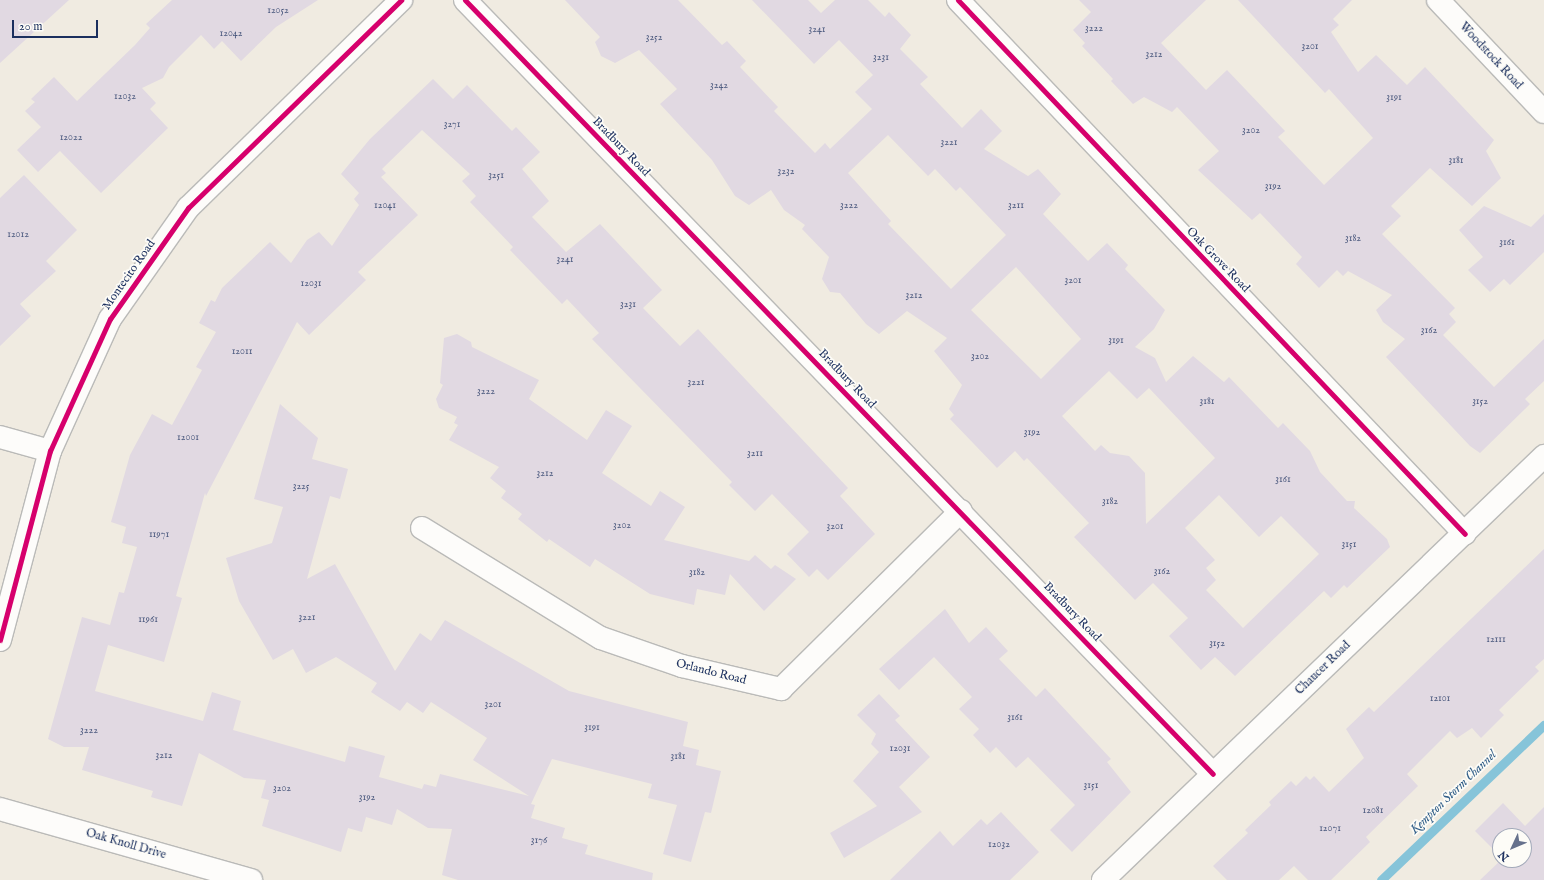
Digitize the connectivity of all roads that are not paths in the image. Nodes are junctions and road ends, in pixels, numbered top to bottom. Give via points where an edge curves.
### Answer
1 (401, 0) edge
2 (465, 0) edge
3 (958, 0) edge
4 (1438, 0) edge
5 (1544, 112) edge
6 (0, 437) edge
7 (50, 451) junction
8 (1544, 456) edge
9 (961, 511) junction
10 (422, 528) dead end
11 (1465, 534) junction
12 (0, 640) edge
13 (1213, 774) junction
14 (0, 809) edge
15 (251, 880) edge
16 (1103, 880) edge

1 - 7 street, Montecito Road via 188,208 110,319
2 - 9 street, Bradbury Road
3 - 11 street, Oak Grove Road
4 - 5 street, Woodstock Road
6 - 7 street
7 - 12 street, Montecito Road
8 - 11 street, Chaucer Road
9 - 10 street, Orlando Road via 781,689 682,666 601,638
9 - 13 street, Bradbury Road
11 - 13 street, Chaucer Road
13 - 16 street, Chaucer Road
14 - 15 street, Oak Knoll Drive

